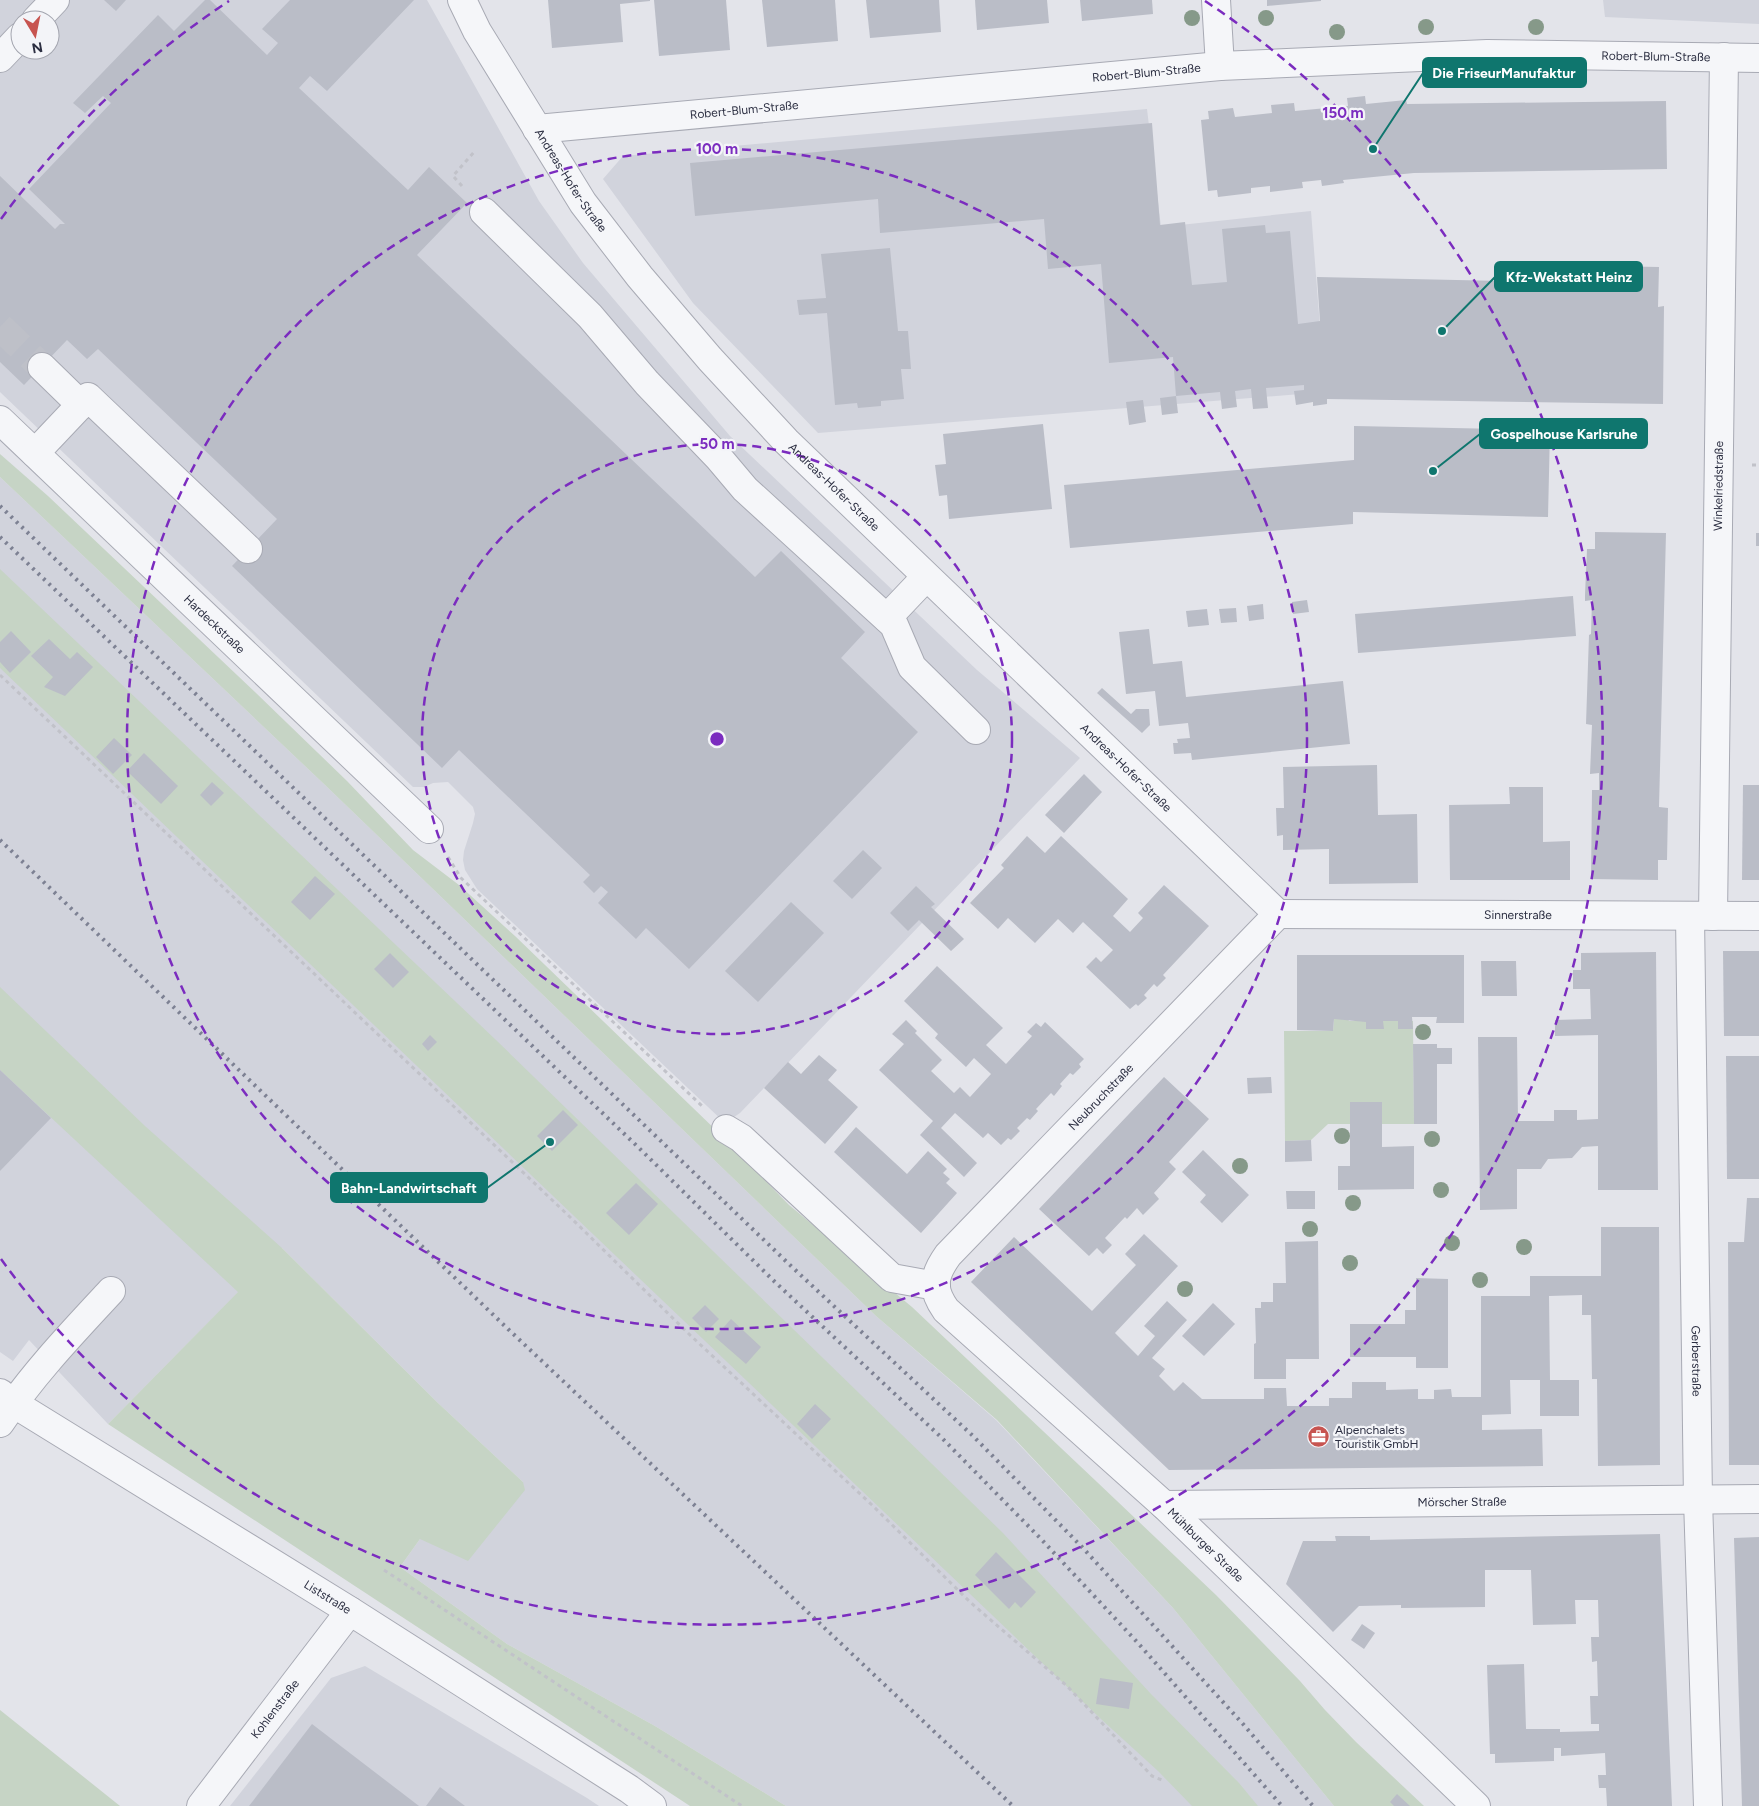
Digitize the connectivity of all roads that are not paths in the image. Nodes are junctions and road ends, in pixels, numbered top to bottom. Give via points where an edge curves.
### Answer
1 (55, 0) edge
2 (462, 0) edge
3 (1216, 0) edge
4 (46, 10) edge
5 (10, 48) edge
6 (1724, 57) junction
7 (0, 58) edge
8 (1759, 58) edge
9 (1220, 66) junction
10 (538, 129) junction
11 (484, 212) dead end
12 (42, 368) tunnel mouth
13 (80, 404) junction
14 (0, 420) edge
15 (35, 453) junction
16 (248, 549) dead end
17 (926, 577) junction
18 (886, 618) junction
19 (976, 730) dead end
20 (429, 828) road end
21 (1278, 914) junction
22 (1701, 916) junction
23 (1759, 916) edge
24 (726, 1129) road end
25 (936, 1286) junction
26 (111, 1292) dead end
27 (4, 1406) edge
28 (1759, 1499) edge
29 (1698, 1500) junction
30 (1164, 1505) junction
31 (350, 1611) junction
32 (623, 1798) edge
33 (201, 1806) edge
34 (652, 1806) edge
35 (1476, 1806) edge
36 (1708, 1806) edge

1 - 4 street
2 - 10 street, Andreas-Hofer-Straße via 477,31
3 - 9 street
5 - 7 street
6 - 8 street, Robert-Blum-Straße
6 - 9 street, Robert-Blum-Straße via 1487,54
6 - 22 street, Winkelriedstraße
9 - 10 street, Robert-Blum-Straße
10 - 17 street, Andreas-Hofer-Straße via 584,203 640,277 710,359 786,441
11 - 18 street via 590,316 745,489
12 - 13 street
13 - 15 street
13 - 16 street via 88,397
14 - 15 street, Hardeckstraße
15 - 20 street, Hardeckstraße
17 - 18 street
17 - 21 street, Andreas-Hofer-Straße
18 - 19 street via 894,625 912,668
21 - 22 street, Sinnerstraße
21 - 25 street, Neubruchstraße via 948,1255 938,1269
22 - 23 street, Sinnerstraße
22 - 29 street, Gerberstraße
24 - 25 street via 741,1138 892,1278
25 - 30 street, Mühlburger Straße via 938,1298 946,1310
26 - 27 street
27 - 31 street, Liststraße
28 - 29 street, Mörscher Straße
29 - 30 street, Mörscher Straße
29 - 36 street, Gerberstraße
30 - 35 street, Mühlburger Straße
31 - 32 street, Liststraße
31 - 33 street, Kohlenstraße
32 - 34 street, Liststraße

